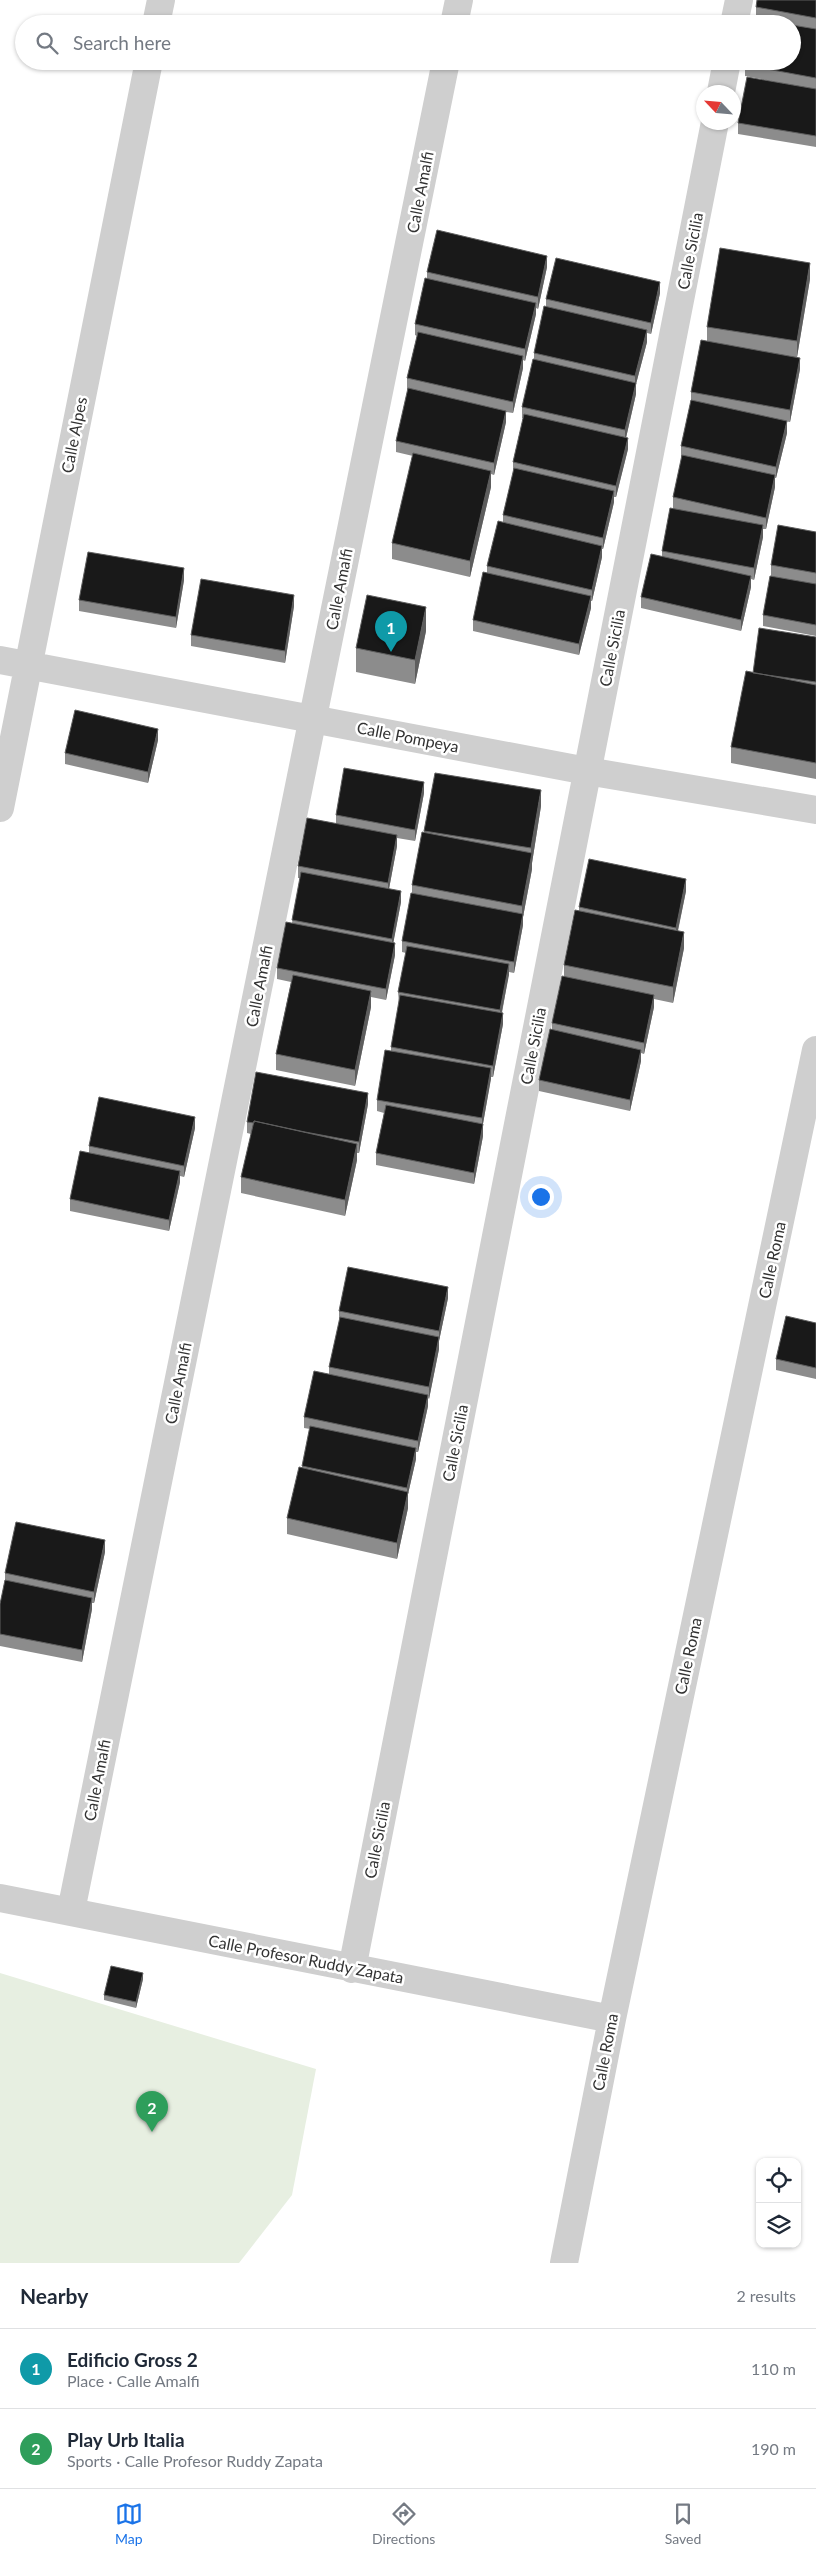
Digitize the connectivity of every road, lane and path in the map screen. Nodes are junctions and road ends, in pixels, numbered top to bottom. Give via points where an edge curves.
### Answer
1 (161, 0) edge
2 (459, 0) edge
3 (739, 0) edge
4 (158, 15) edge
5 (456, 15) edge
6 (736, 15) edge
7 (147, 70) edge
8 (444, 70) edge
9 (725, 70) edge
10 (722, 85) edge
11 (713, 130) edge
12 (0, 660) edge
13 (28, 666) junction
14 (313, 720) junction
15 (588, 771) junction
16 (0, 808) edge
17 (816, 810) edge
18 (816, 1050) edge
19 (810, 1109) edge
20 (0, 1898) edge
21 (71, 1911) junction
22 (352, 1969) junction
23 (612, 2019) junction
24 (564, 2263) edge

1 - 4 street
2 - 5 street
3 - 6 street
7 - 13 street, Calle Alpes
8 - 14 street, Calle Amalfi
9 - 10 street
11 - 15 street, Calle Sicilia
12 - 13 street, Calle Pompeya
13 - 14 street, Calle Pompeya
13 - 16 street, Calle Alpes
14 - 15 street, Calle Pompeya
14 - 21 street, Calle Amalfi
15 - 17 street, Calle Pompeya
15 - 22 street, Calle Sicilia
18 - 19 street, Calle Roma
19 - 23 street, Calle Roma
20 - 21 street, Calle Profesor Ruddy Zapata
21 - 22 street, Calle Profesor Ruddy Zapata
22 - 23 street, Calle Profesor Ruddy Zapata
23 - 24 street, Calle Roma

